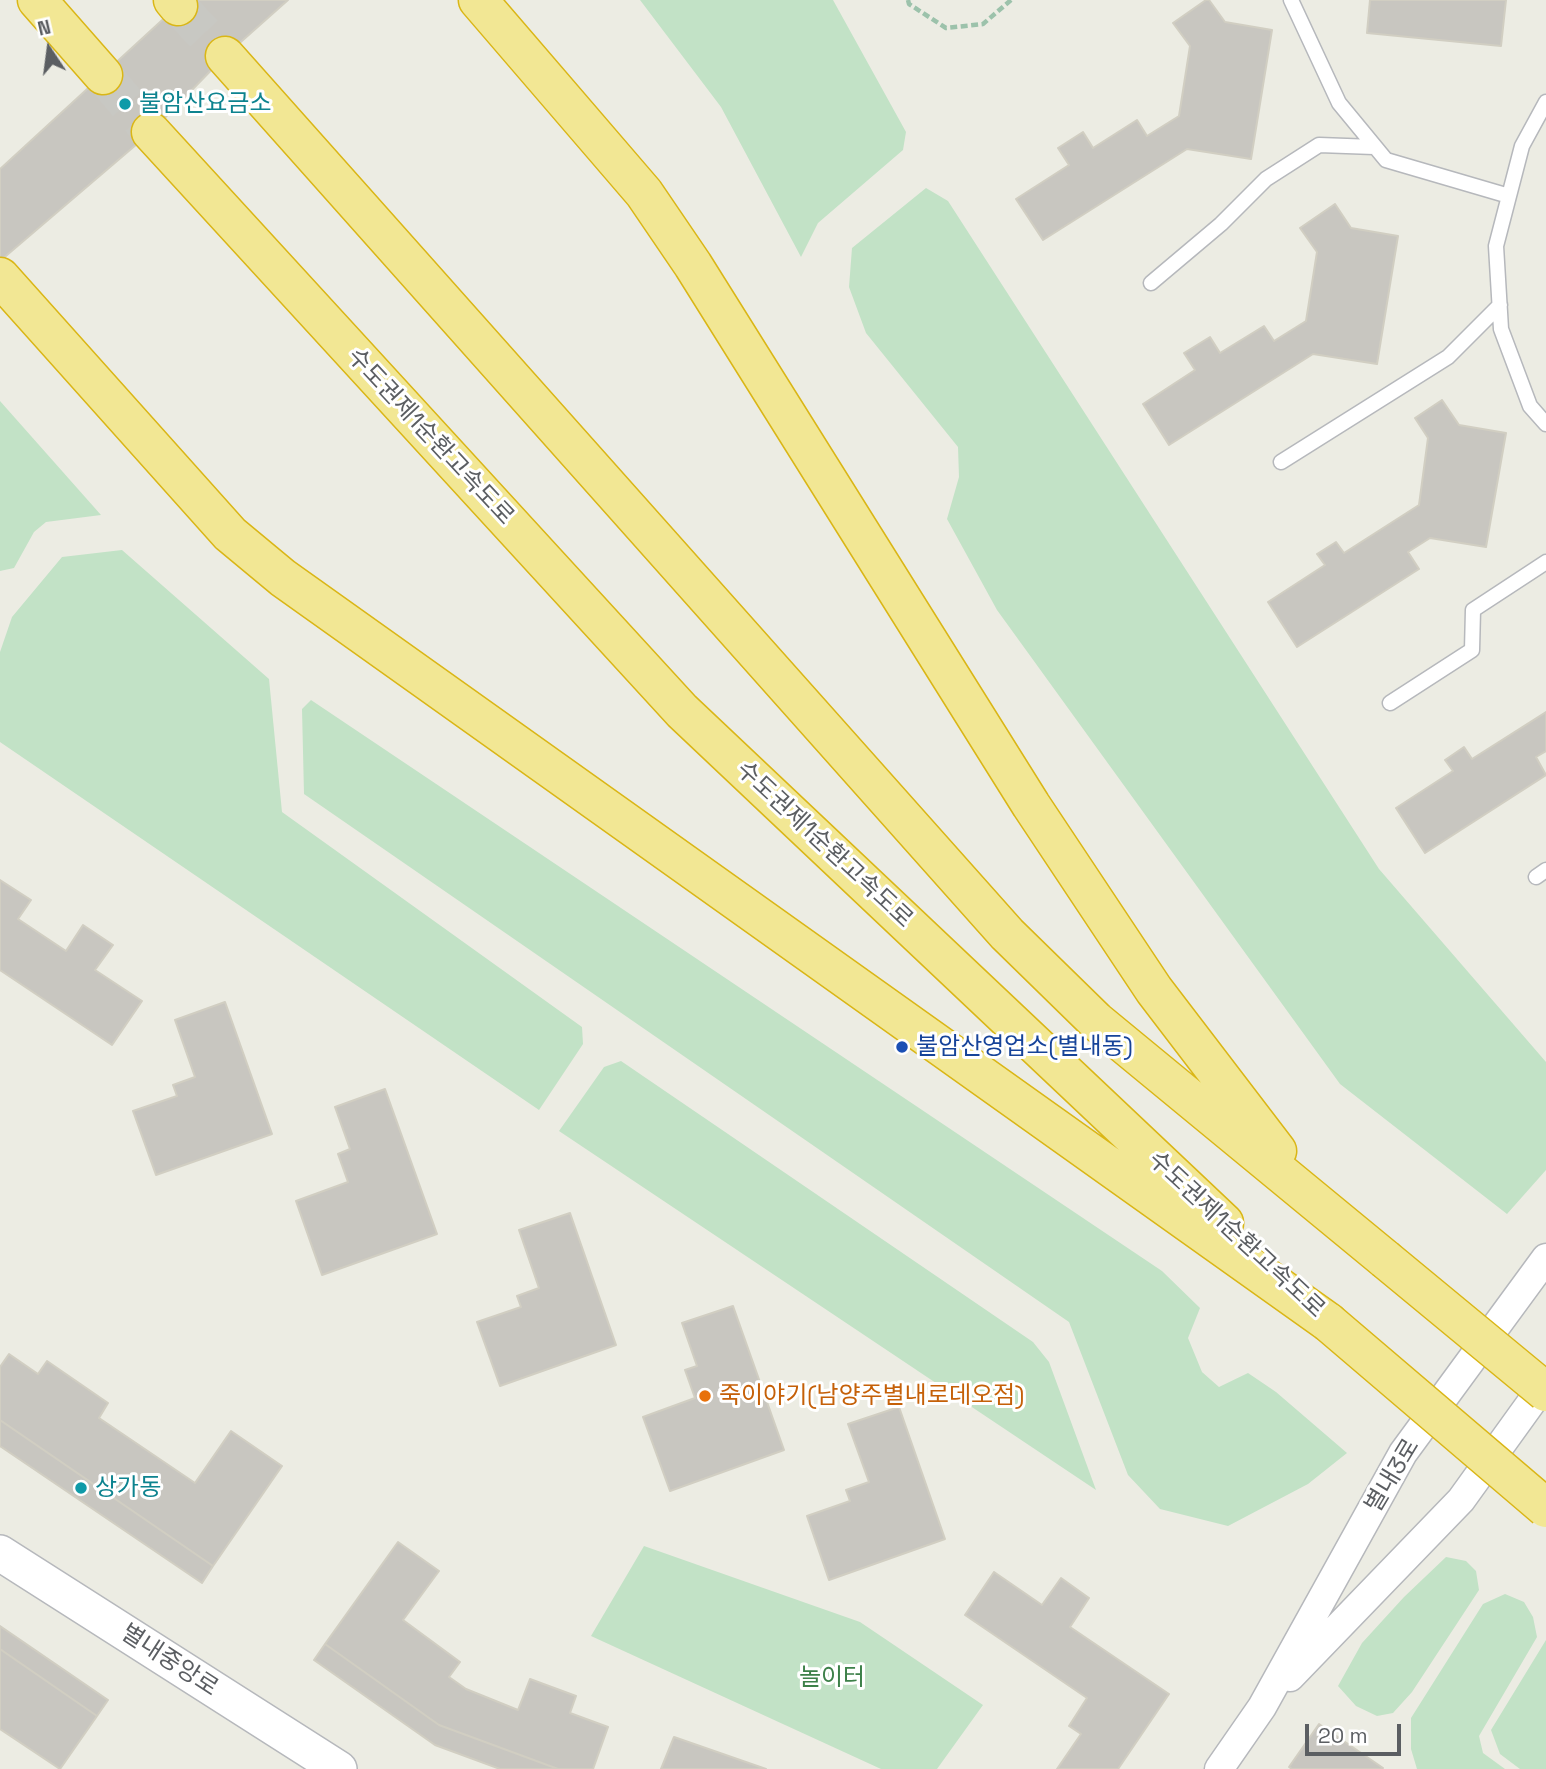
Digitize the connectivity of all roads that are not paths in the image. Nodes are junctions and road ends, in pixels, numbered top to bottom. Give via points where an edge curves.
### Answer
1 (37, 0) edge
2 (478, 0) edge
3 (1291, 0) edge
4 (225, 56) tunnel mouth
5 (103, 75) tunnel mouth
6 (1546, 102) edge
7 (151, 132) tunnel mouth
8 (1374, 147) junction
9 (1509, 196) junction
10 (0, 277) edge
11 (1151, 283) dead end
12 (1500, 305) junction
13 (1546, 424) edge
14 (1281, 462) dead end
15 (1546, 562) edge
16 (1390, 703) dead end
17 (1546, 1258) edge
18 (1385, 1259) junction
19 (1328, 1322) junction
20 (1546, 1382) edge
21 (1546, 1392) edge
22 (1546, 1508) edge
23 (0, 1553) edge
24 (1262, 1707) junction
25 (339, 1769) edge
26 (1219, 1769) edge

1 - 5 highway
2 - 18 highway via 644,193 1031,805 1154,990 1275,1149
3 - 8 lane via 1339,103
4 - 18 highway via 1007,934 1096,1021
6 - 9 lane via 1522,146
7 - 19 highway, 수도권제1순환고속도로 via 682,711
8 - 9 lane via 1386,160
8 - 11 lane via 1318,145 1266,179
9 - 12 lane via 1496,246
10 - 19 highway via 230,534 282,578
12 - 13 lane via 1501,329 1525,393
12 - 14 lane via 1448,357
15 - 16 lane via 1473,610 1472,650
17 - 24 street, 별내3로 via 1403,1453
18 - 21 highway, bridge
19 - 22 highway, 수도권제1순환고속도로, bridge
20 - 24 street, 별내3로 via 1461,1500
23 - 25 street, 별내중앙로
24 - 26 street, 별내3로

